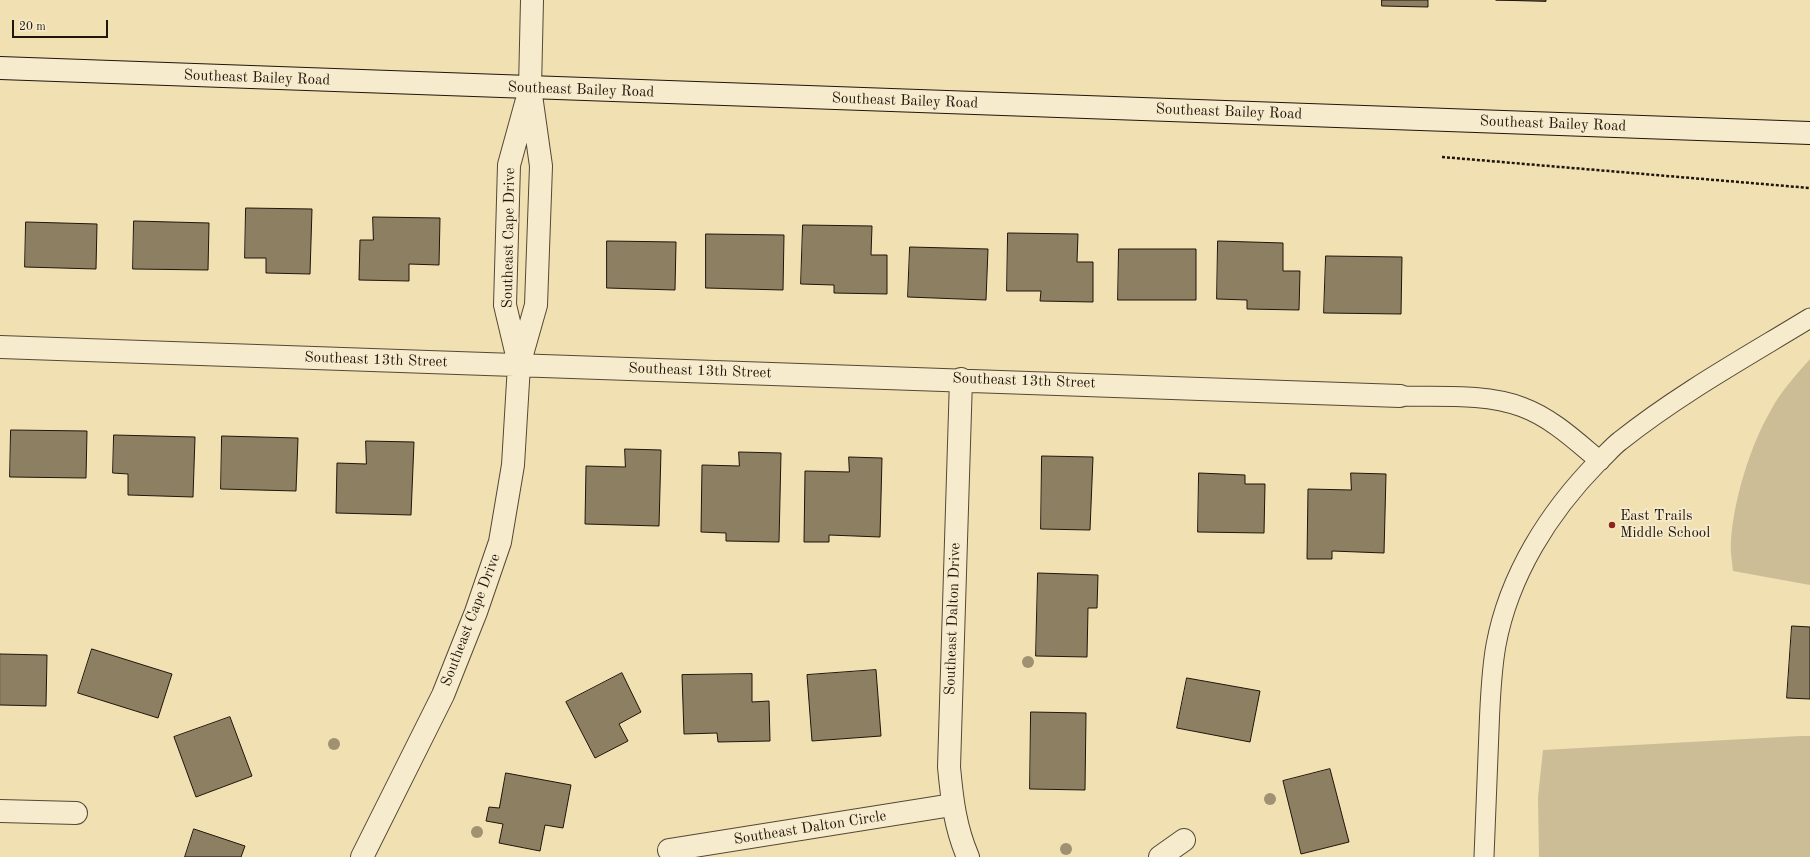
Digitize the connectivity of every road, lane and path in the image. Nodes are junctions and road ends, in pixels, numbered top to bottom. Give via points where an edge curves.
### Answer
1 (532, 0) edge
2 (0, 68) edge
3 (530, 88) junction
4 (1810, 133) edge
5 (1442, 157) dead end
6 (1810, 188) edge
7 (1810, 318) edge
8 (0, 347) edge
9 (519, 365) junction
10 (961, 379) junction
11 (1400, 396) joint
12 (1600, 461) junction
13 (952, 805) junction
14 (0, 811) edge
15 (76, 813) dead end
16 (1184, 840) dead end
17 (669, 850) dead end
18 (362, 857) edge
19 (968, 857) edge
20 (1160, 857) edge
21 (1484, 857) edge

1 - 3 street, Southeast Cape Drive
2 - 3 street, Southeast Bailey Road
3 - 4 street, Southeast Bailey Road
3 - 9 street, Southeast Cape Drive via 541,166 536,305
3 - 9 street, Southeast Cape Drive via 509,165 505,305
5 - 6 path
7 - 12 lane via 1659,412 1619,442
8 - 9 street, Southeast 13th Street
9 - 10 street, Southeast 13th Street
9 - 18 street, Southeast Cape Drive via 513,465 500,542 476,612 442,695
10 - 11 street, Southeast 13th Street
10 - 13 street, Southeast Dalton Drive via 949,767
11 - 12 lane via 1491,399 1522,407 1561,429
12 - 21 lane via 1580,480 1550,520 1522,565 1506,602 1496,645 1491,689
13 - 17 street, Southeast Dalton Circle
13 - 19 street, Southeast Dalton Drive
14 - 15 street
16 - 20 street

